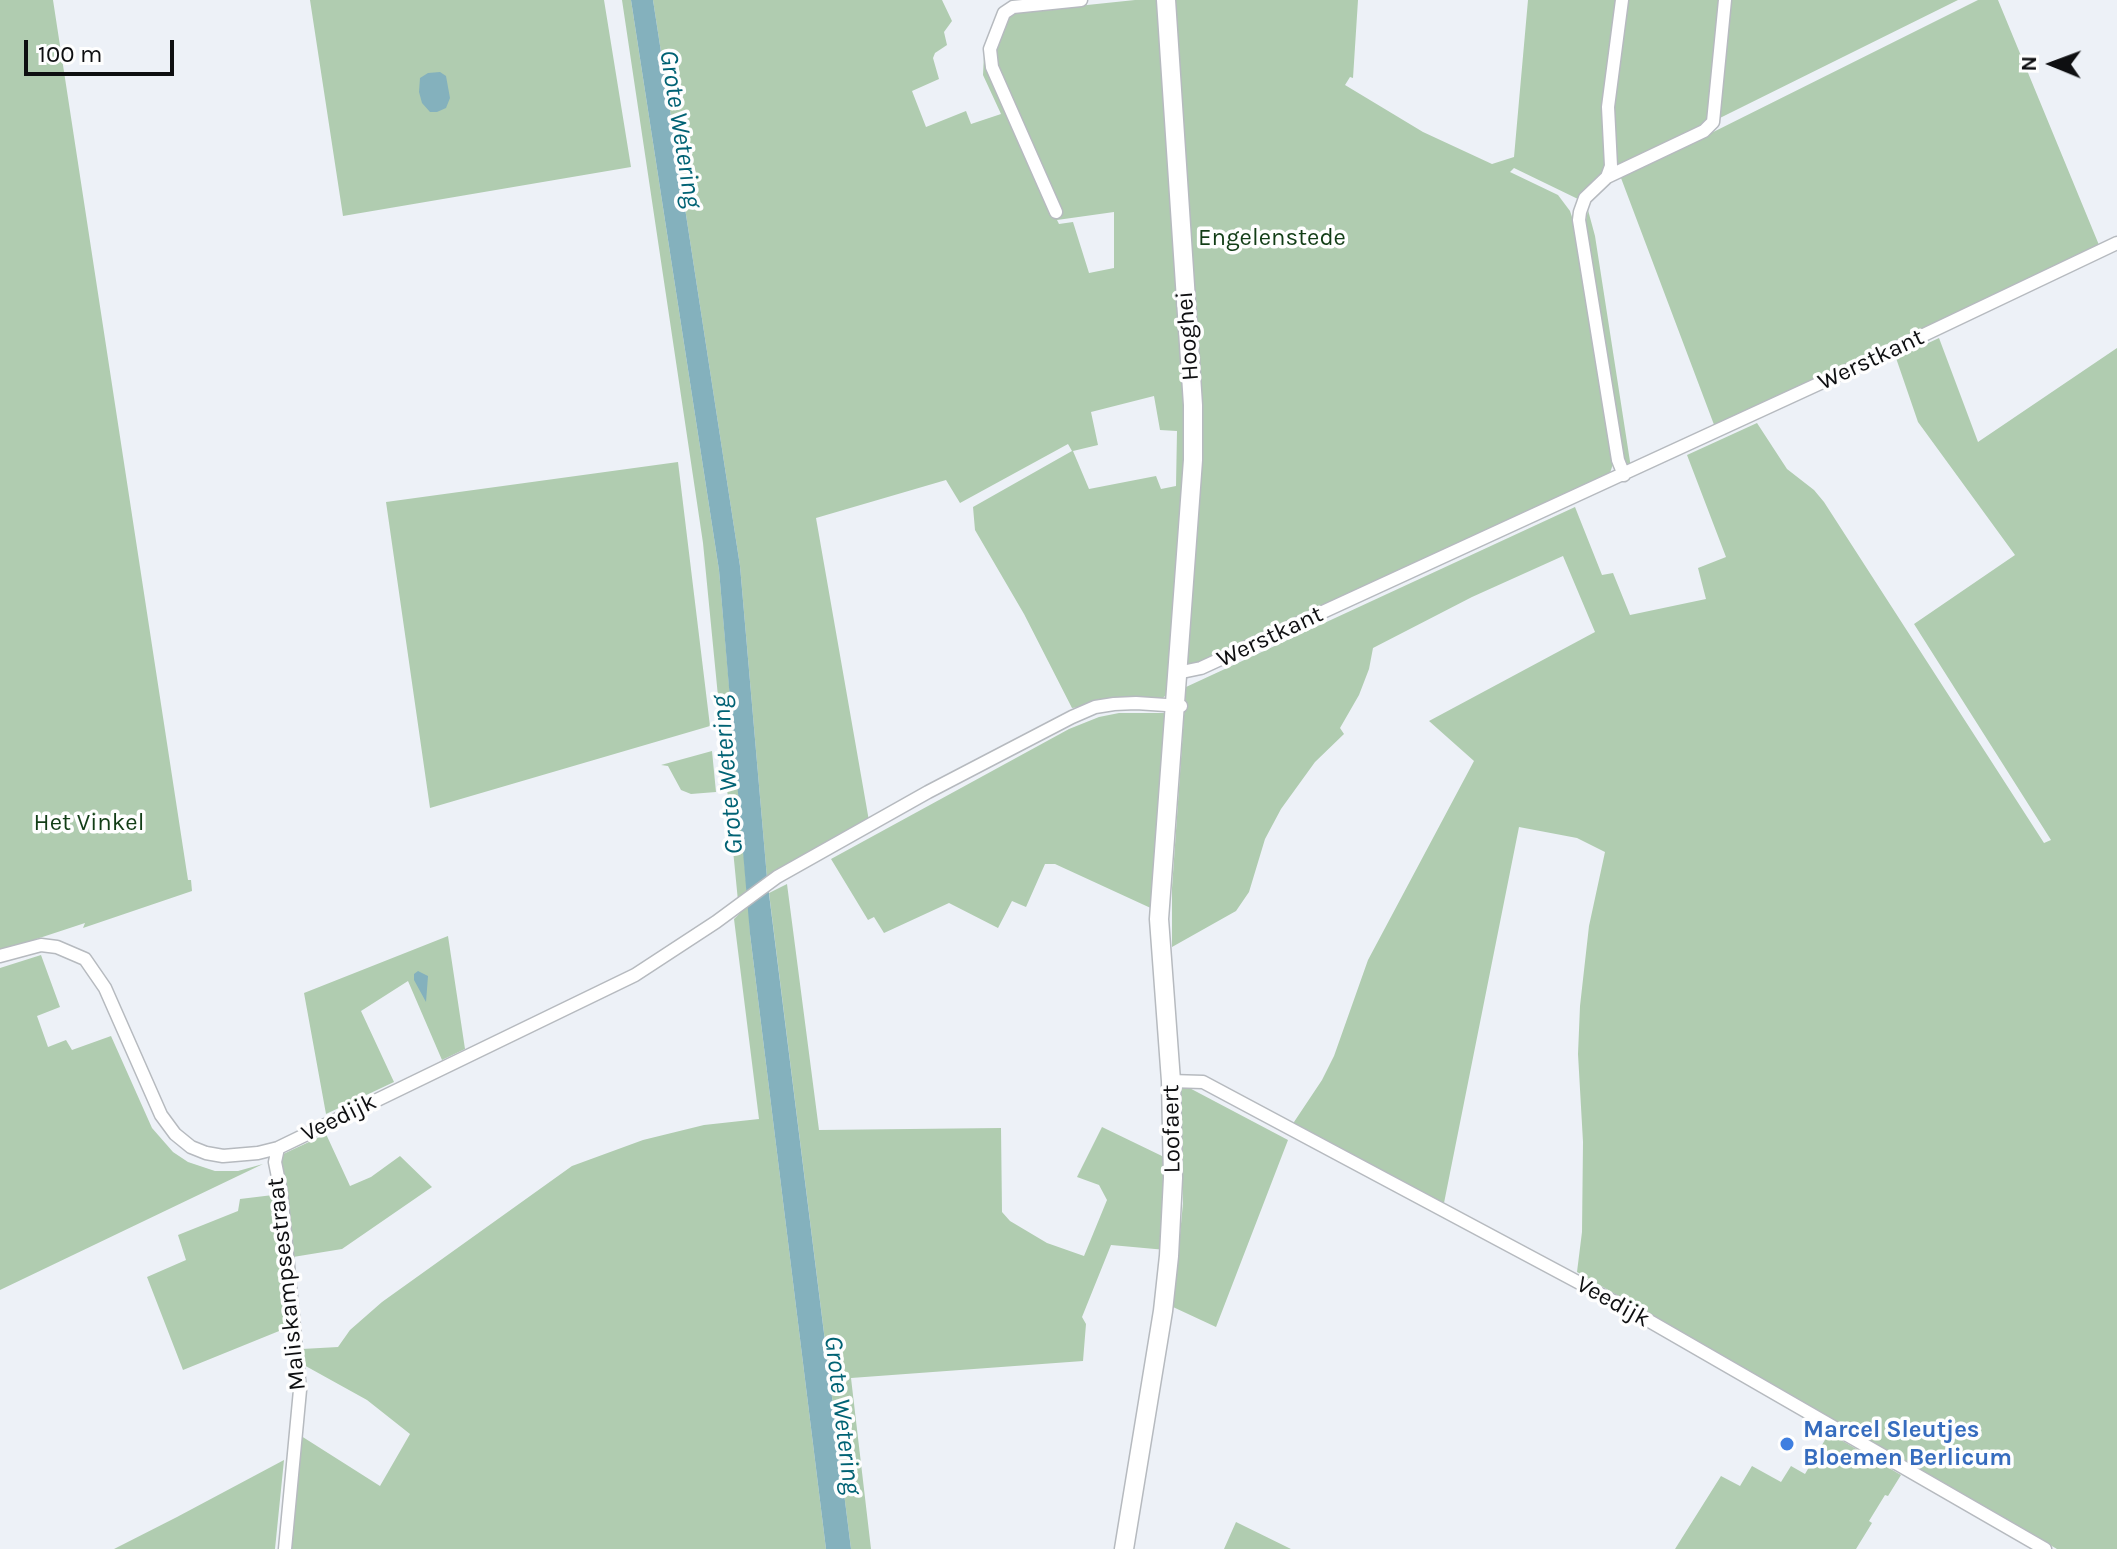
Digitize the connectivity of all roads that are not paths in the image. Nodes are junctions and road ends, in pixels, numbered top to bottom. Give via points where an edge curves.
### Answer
1 (1081, 0) edge
2 (1166, 0) edge
3 (1622, 0) edge
4 (1725, 0) edge
5 (1607, 177) junction
6 (1056, 212) dead end
7 (2116, 246) edge
8 (1624, 475) junction
9 (1177, 673) junction
10 (1178, 706) junction
11 (0, 956) edge
12 (1171, 1081) junction
13 (278, 1148) junction
14 (262, 1152) junction
15 (275, 1162) junction
16 (285, 1549) edge
17 (1124, 1549) edge
18 (2045, 1549) edge

1 - 6 street via 1013,7 1004,13 990,49 992,67
2 - 9 street, Hooghei via 1193,405
3 - 5 street via 1608,107
4 - 5 street via 1713,122
5 - 8 street via 1585,198 1579,220
7 - 8 street, Werstkant
8 - 9 street, Werstkant via 1201,668
9 - 10 street, Loofaert
10 - 12 street, Loofaert via 1159,919
10 - 13 street, Veedijk via 1114,704 1072,717 777,877 635,975
11 - 14 street, Veedijk via 41,945 85,959 105,988 161,1115 175,1134 206,1153
12 - 17 street, Loofaert via 1169,1256
12 - 18 street, Veedijk via 1203,1082 1563,1274
13 - 14 street, Veedijk
13 - 15 street, Maliskampsestraat
14 - 15 street, Maliskampsestraat
15 - 16 street, Maliskampsestraat via 300,1390

